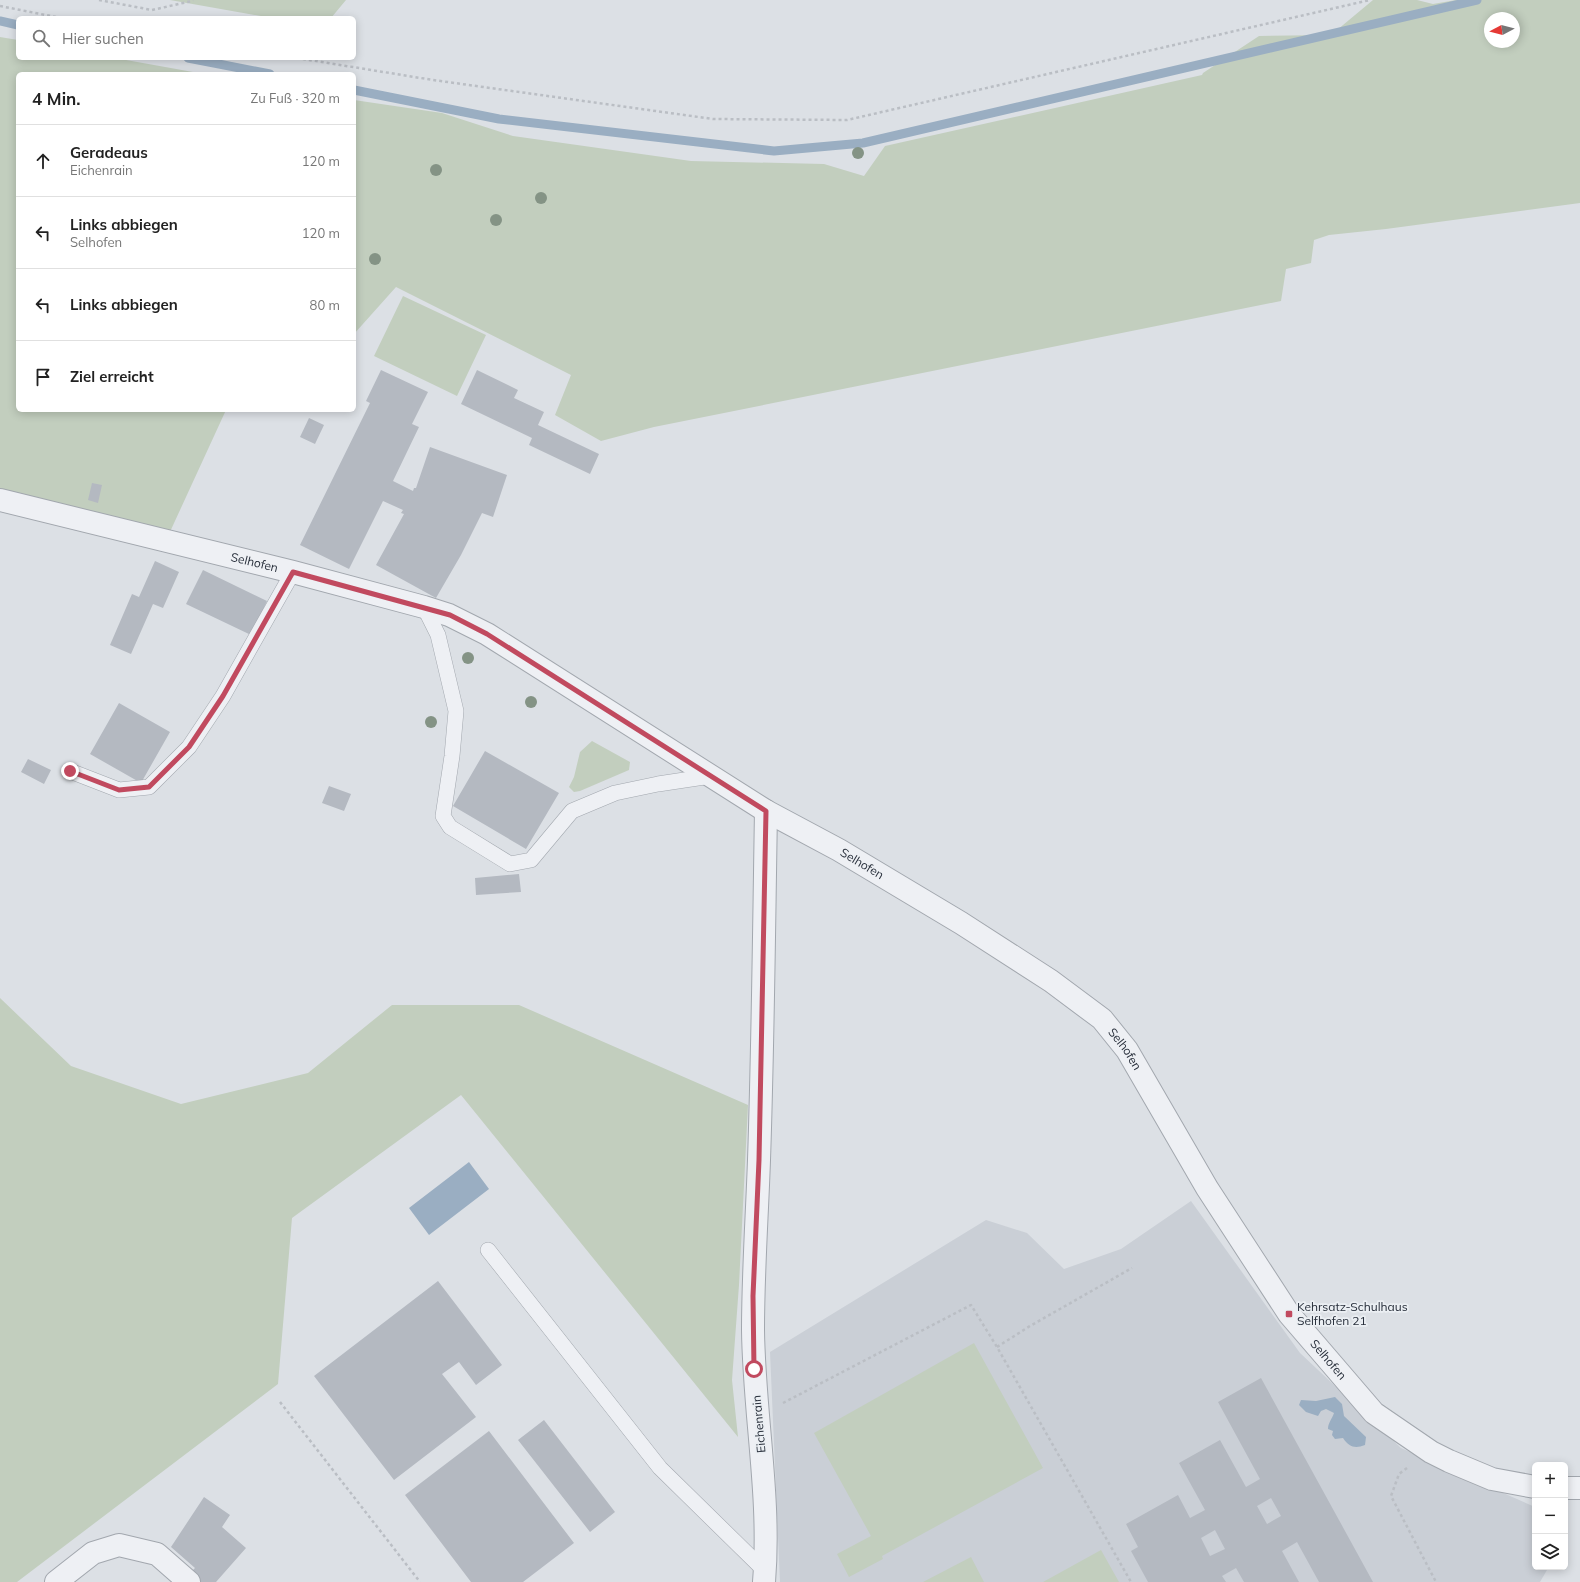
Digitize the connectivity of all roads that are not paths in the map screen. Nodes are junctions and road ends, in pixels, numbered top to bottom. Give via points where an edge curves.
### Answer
1 (0, 500) edge
2 (293, 572) junction
3 (424, 607) junction
4 (70, 771) dead end
5 (711, 776) junction
6 (766, 811) junction
7 (488, 1250) dead end
8 (1532, 1486) edge
9 (1568, 1488) edge
10 (1580, 1488) edge
11 (764, 1577) edge
12 (56, 1582) edge
13 (189, 1582) edge

1 - 2 street, Selhofen
2 - 3 street, Selhofen
2 - 4 lane via 223,696 189,747 149,787 119,790
3 - 5 street, Selhofen via 450,615 487,634
3 - 5 lane via 438,635 456,711 444,816 450,827 510,864 531,860 572,811 615,794
5 - 6 street, Selhofen
6 - 8 street, Selhofen via 839,850 960,923 1051,981 1102,1019 1127,1050 1207,1188 1289,1314 1374,1413 1431,1452 1492,1479
6 - 11 street, Eichenrain via 759,1160 753,1296 754,1369 764,1490
7 - 11 lane via 660,1468
9 - 10 street
12 - 13 street via 93,1553 118,1545 157,1554

